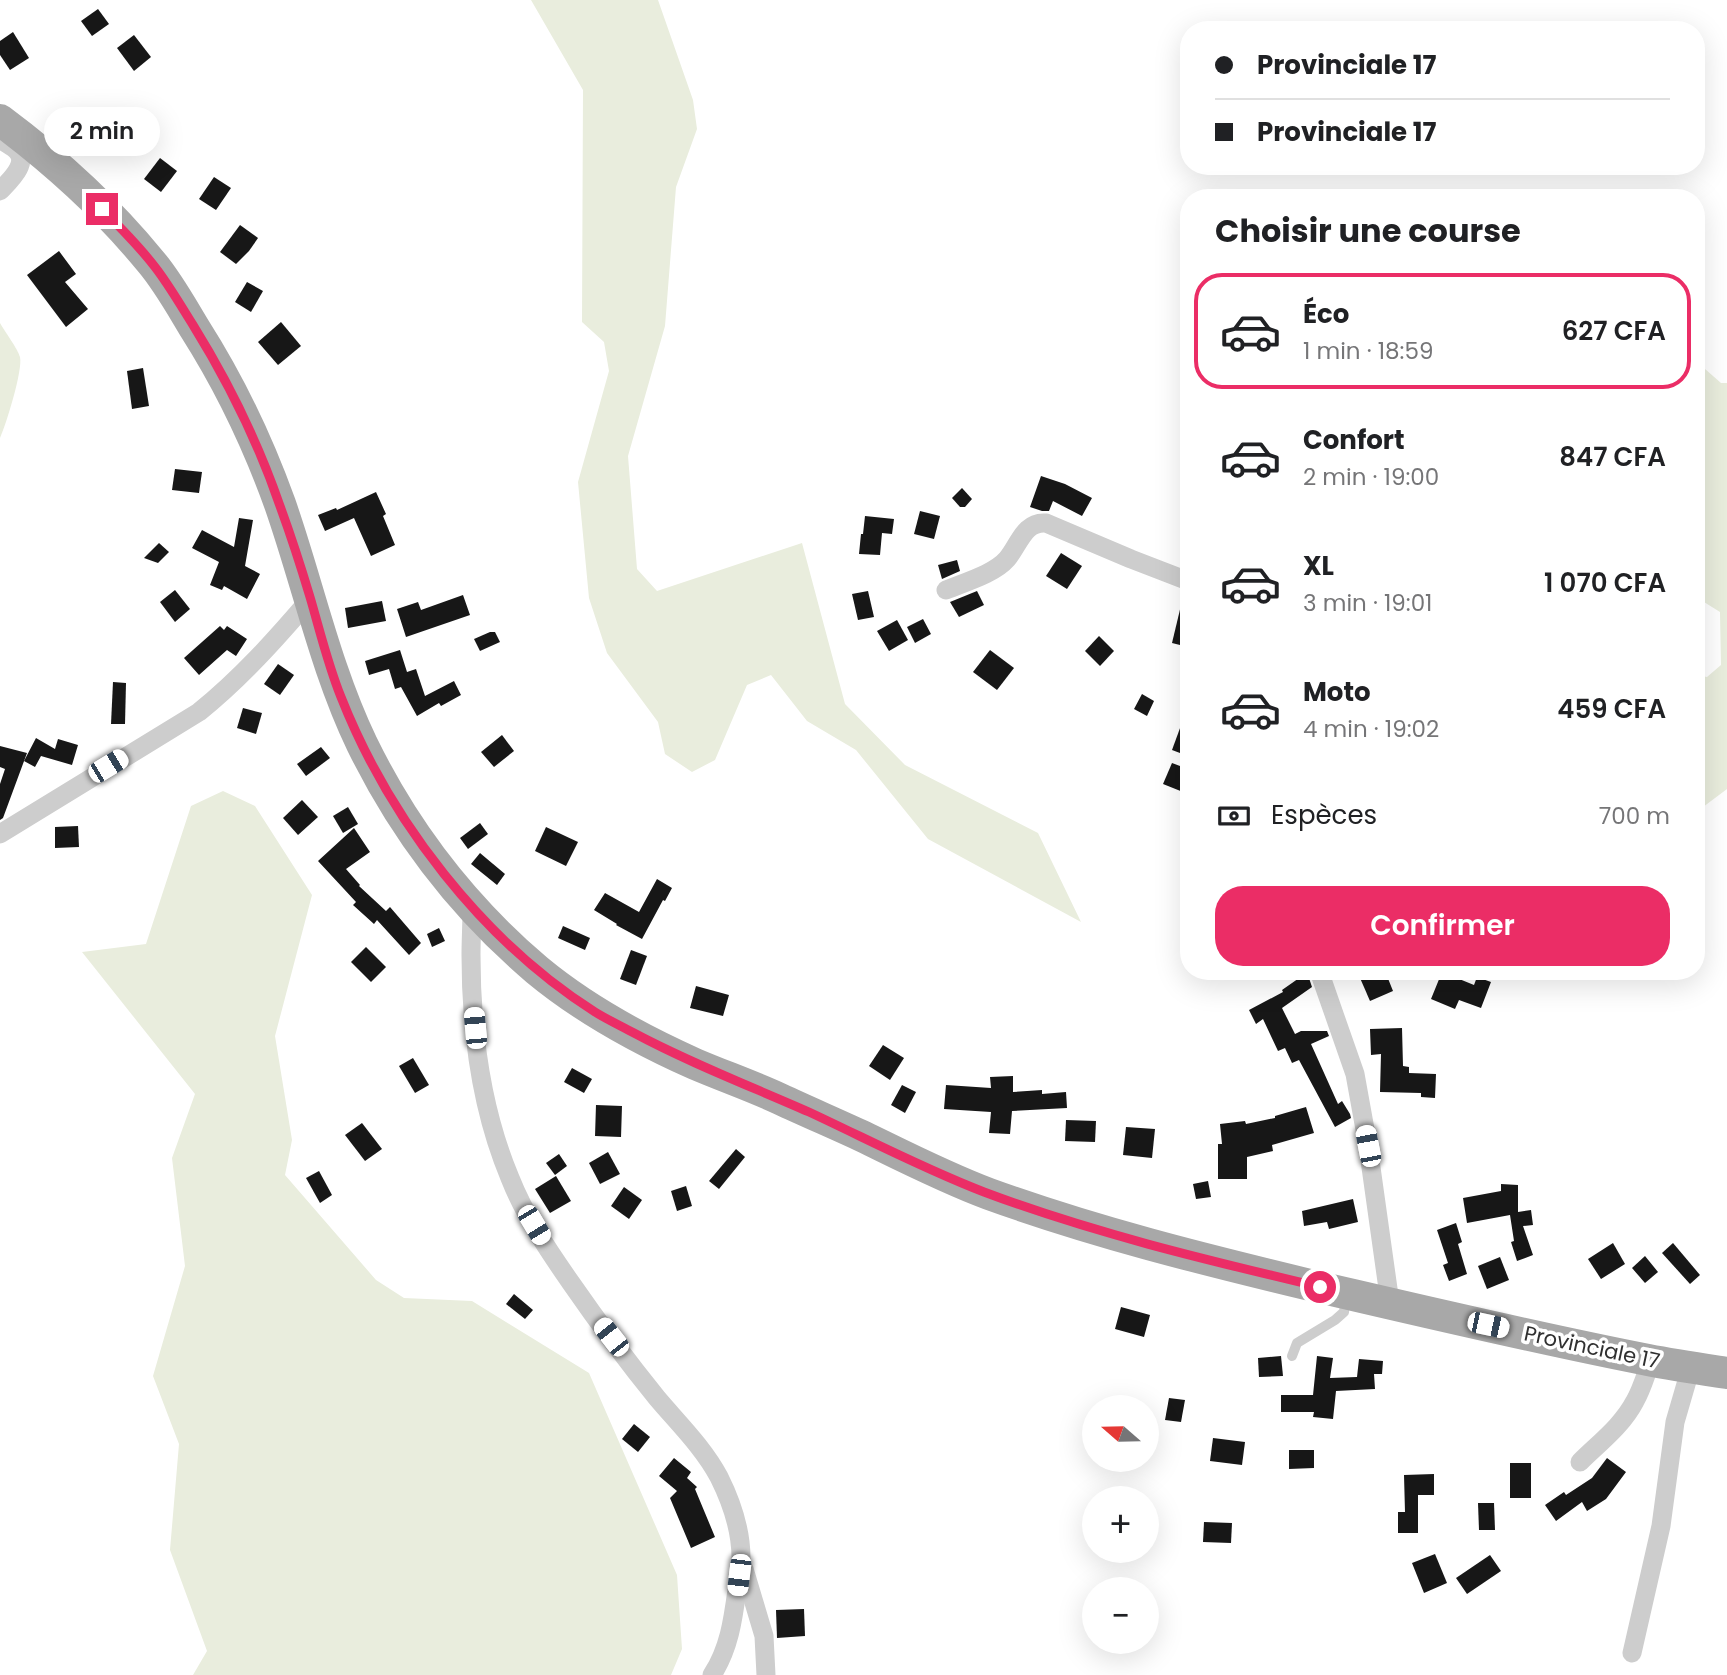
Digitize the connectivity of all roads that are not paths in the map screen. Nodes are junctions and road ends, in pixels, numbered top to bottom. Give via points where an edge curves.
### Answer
1 (0, 120) edge
2 (0, 139) edge
3 (0, 191) edge
4 (1180, 577) edge
5 (947, 590) dead end
6 (310, 598) junction
7 (0, 834) edge
8 (472, 908) junction
9 (1323, 980) edge
10 (1346, 1293) junction
11 (1390, 1303) junction
12 (1292, 1356) dead end
13 (1651, 1361) junction
14 (1691, 1367) junction
15 (1727, 1373) edge
16 (1580, 1462) dead end
17 (741, 1558) junction
18 (1632, 1653) dead end
19 (712, 1675) edge
20 (766, 1675) edge

1 - 6 main road, Provinciale 17 via 105,211 155,267 179,303 253,434
2 - 3 street via 21,157 16,174
4 - 5 street via 1037,522 1006,560
6 - 7 street via 267,650 199,712
6 - 8 main road, Provinciale 17 via 342,699 369,757 411,828
8 - 10 main road, Provinciale 17 via 541,973 596,1013 695,1064 917,1164 1048,1215 1190,1256
8 - 17 street via 473,992 481,1074 510,1179 594,1317 718,1476 734,1520
9 - 11 street via 1355,1073
10 - 11 main road, Provinciale 17
10 - 12 lane via 1344,1312 1297,1343
11 - 13 main road, Provinciale 17
13 - 14 main road, Provinciale 17
13 - 16 street via 1627,1414
14 - 15 main road, Provinciale 17
14 - 18 street via 1675,1422 1661,1526
17 - 19 street via 730,1638
17 - 20 street via 764,1636

